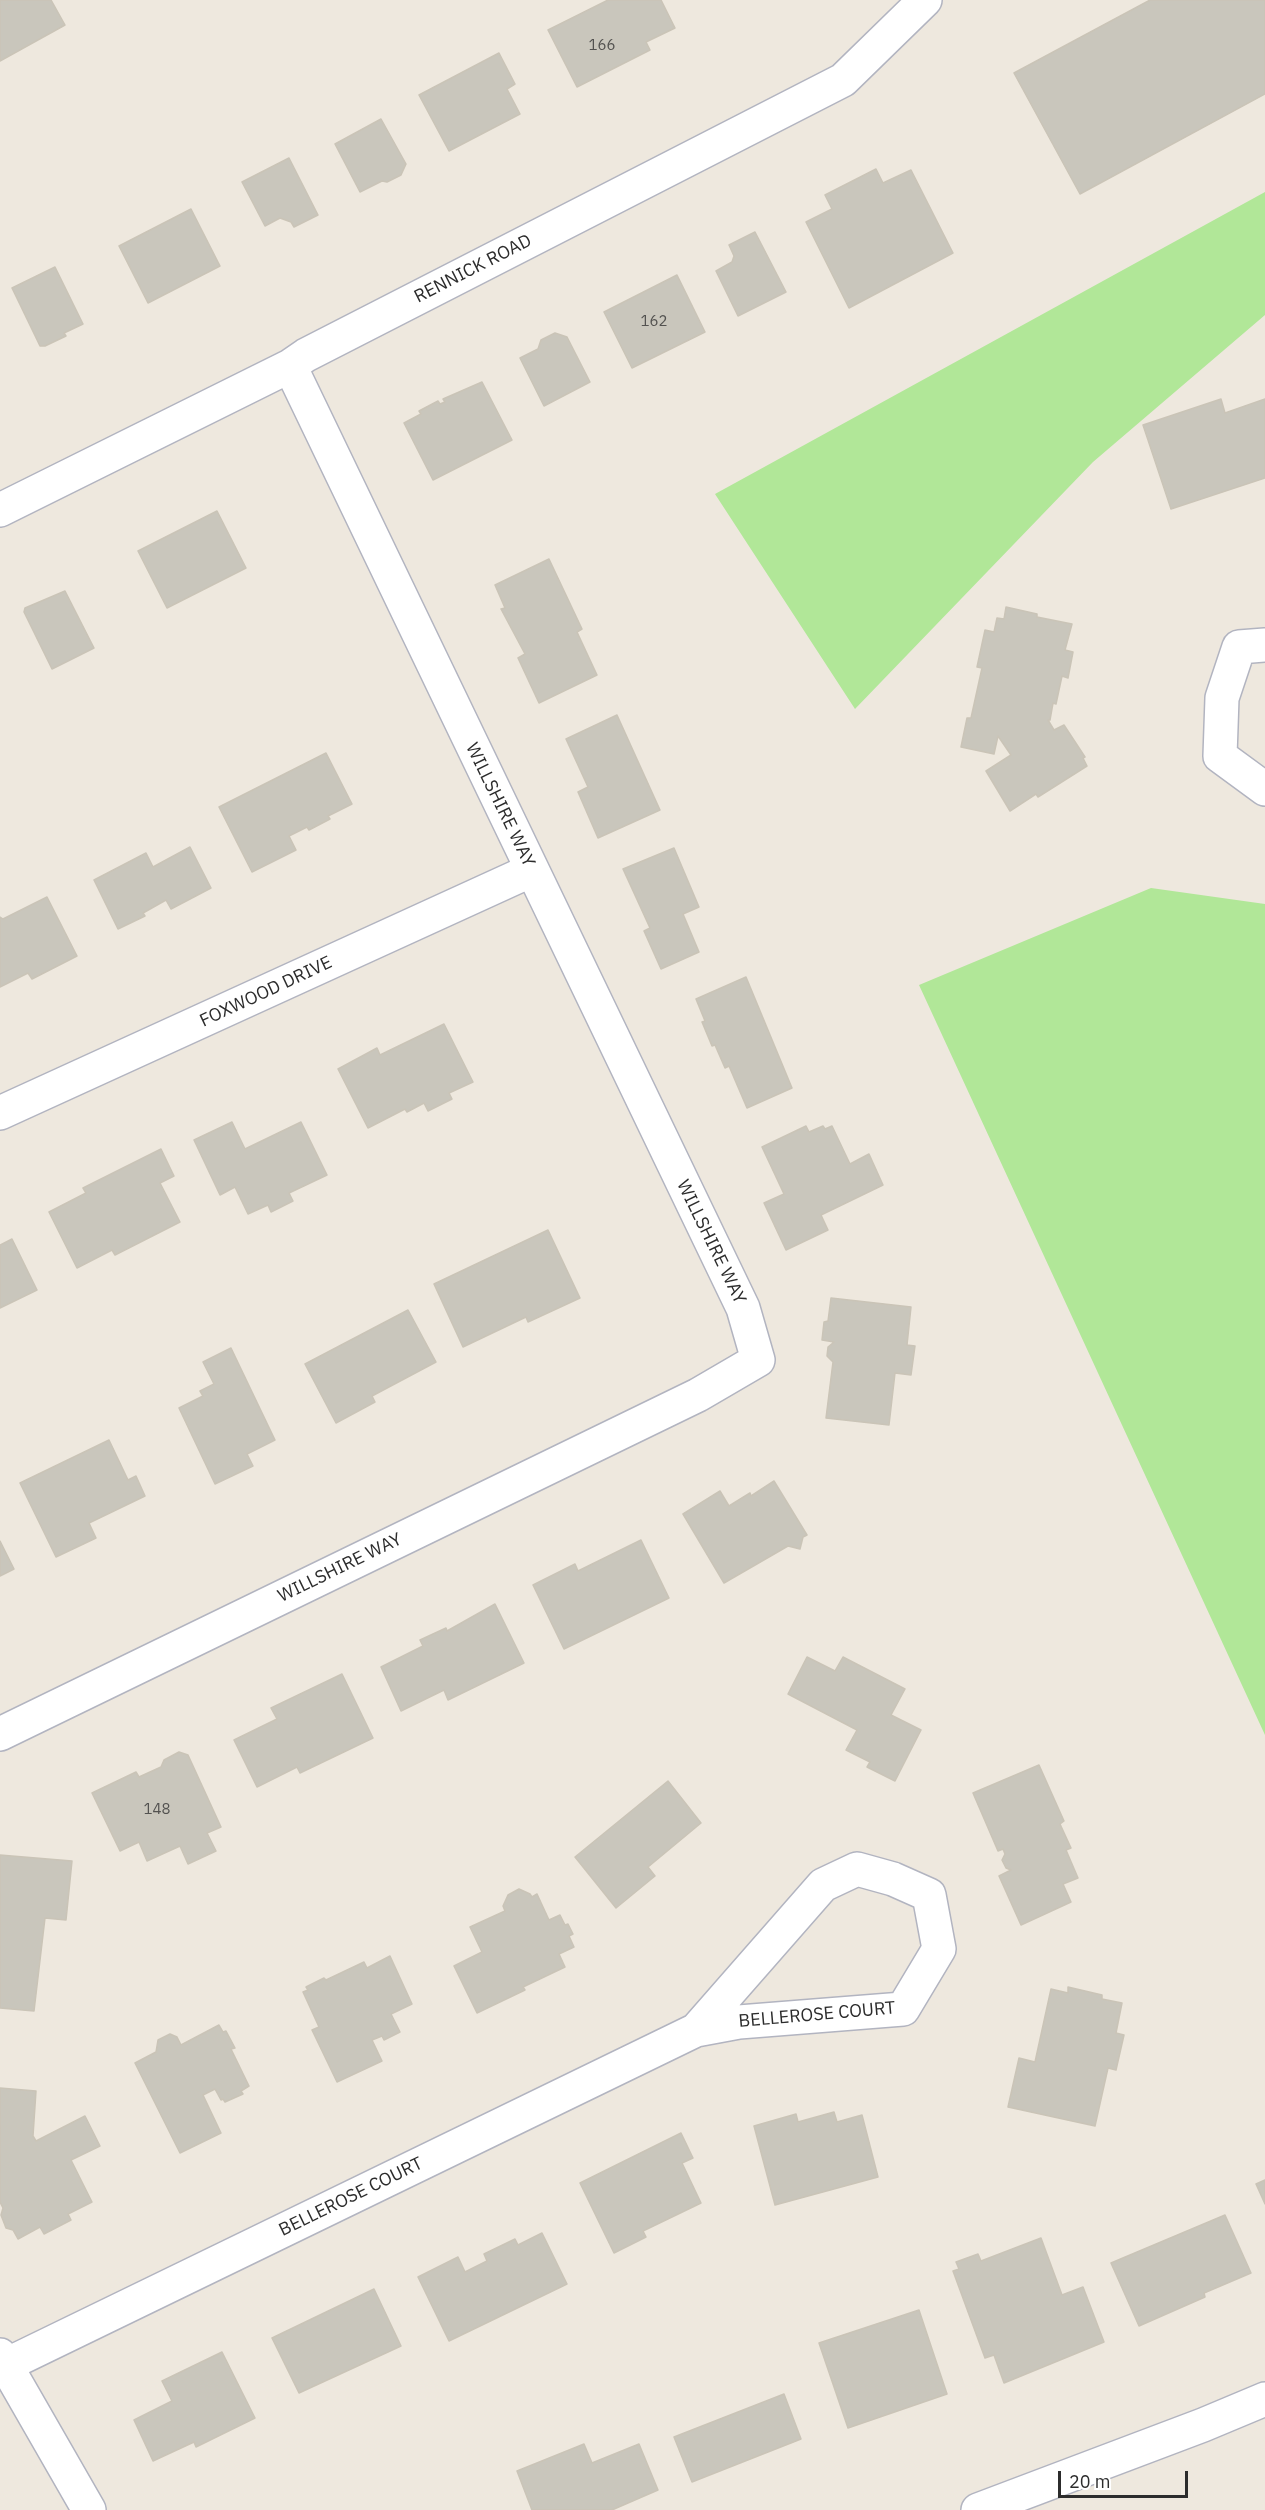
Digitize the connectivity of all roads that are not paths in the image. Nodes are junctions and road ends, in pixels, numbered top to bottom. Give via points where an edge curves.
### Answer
1 (925, 0) edge
2 (290, 366) junction
3 (0, 510) edge
4 (1265, 645) edge
5 (1265, 789) edge
6 (532, 870) junction
7 (0, 1113) edge
8 (0, 1734) edge
9 (696, 2030) junction
10 (3, 2360) edge
11 (1265, 2399) edge
12 (89, 2510) edge
13 (978, 2510) edge

1 - 2 street, RENNICK ROAD via 843,80
2 - 3 street, RENNICK ROAD
2 - 6 street, WILLSHIRE WAY
4 - 5 street via 1239,647 1222,698 1220,756
6 - 7 street, FOXWOOD DRIVE
6 - 8 street, WILLSHIRE WAY via 743,1308 758,1360 687,1400
9 - 9 street, BELLEROSE COURT via 739,2022 903,2009 939,1949 929,1894 857,1869 823,1885
9 - 10 street, BELLEROSE COURT
10 - 12 street
11 - 13 street

